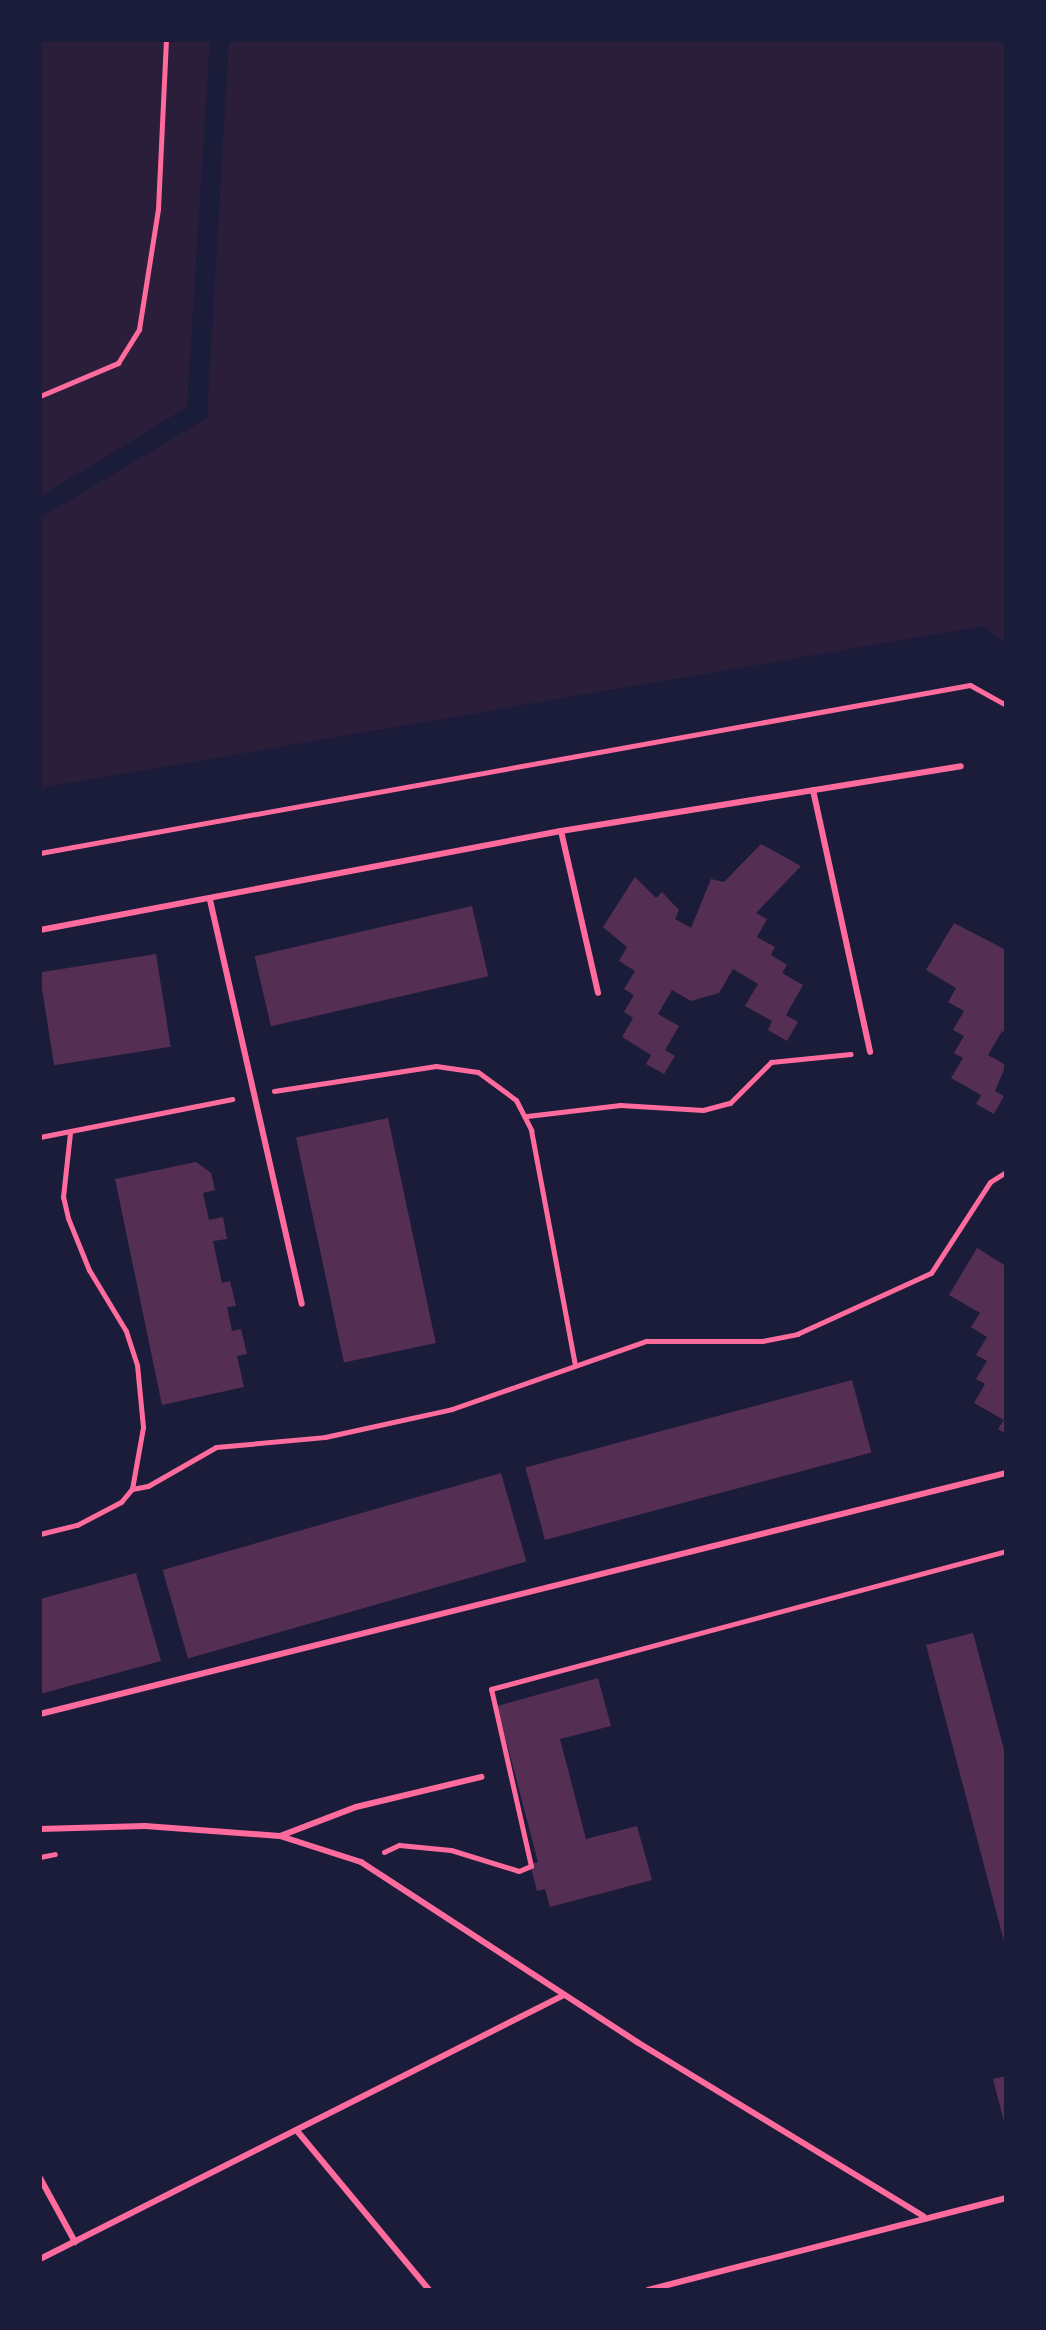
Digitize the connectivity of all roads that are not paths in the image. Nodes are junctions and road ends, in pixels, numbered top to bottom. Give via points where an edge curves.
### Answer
1 (961, 766) dead end
2 (813, 790) junction
3 (561, 831) junction
4 (210, 900) junction
5 (40, 930) edge
6 (598, 993) dead end
7 (870, 1052) road end
8 (302, 1304) dead end
9 (1006, 1473) edge
10 (40, 1714) edge
11 (481, 1777) dead end
12 (40, 1829) edge
13 (280, 1836) junction
14 (564, 1995) junction
15 (298, 2132) junction
16 (40, 2178) edge
17 (1006, 2198) edge
18 (923, 2216) junction
19 (75, 2242) junction
20 (40, 2259) edge
21 (660, 2289) edge
22 (429, 2290) edge
23 (648, 2290) edge

1 - 2 lane
2 - 3 lane
2 - 7 lane
3 - 4 lane
3 - 6 lane
4 - 5 lane
4 - 8 lane
9 - 10 lane
11 - 13 lane via 356,1807
12 - 13 lane via 145,1826
13 - 14 lane via 361,1862
14 - 15 lane
14 - 18 lane
15 - 19 lane
15 - 22 lane
16 - 19 lane
17 - 18 lane
18 - 21 lane
19 - 20 lane
21 - 23 lane

